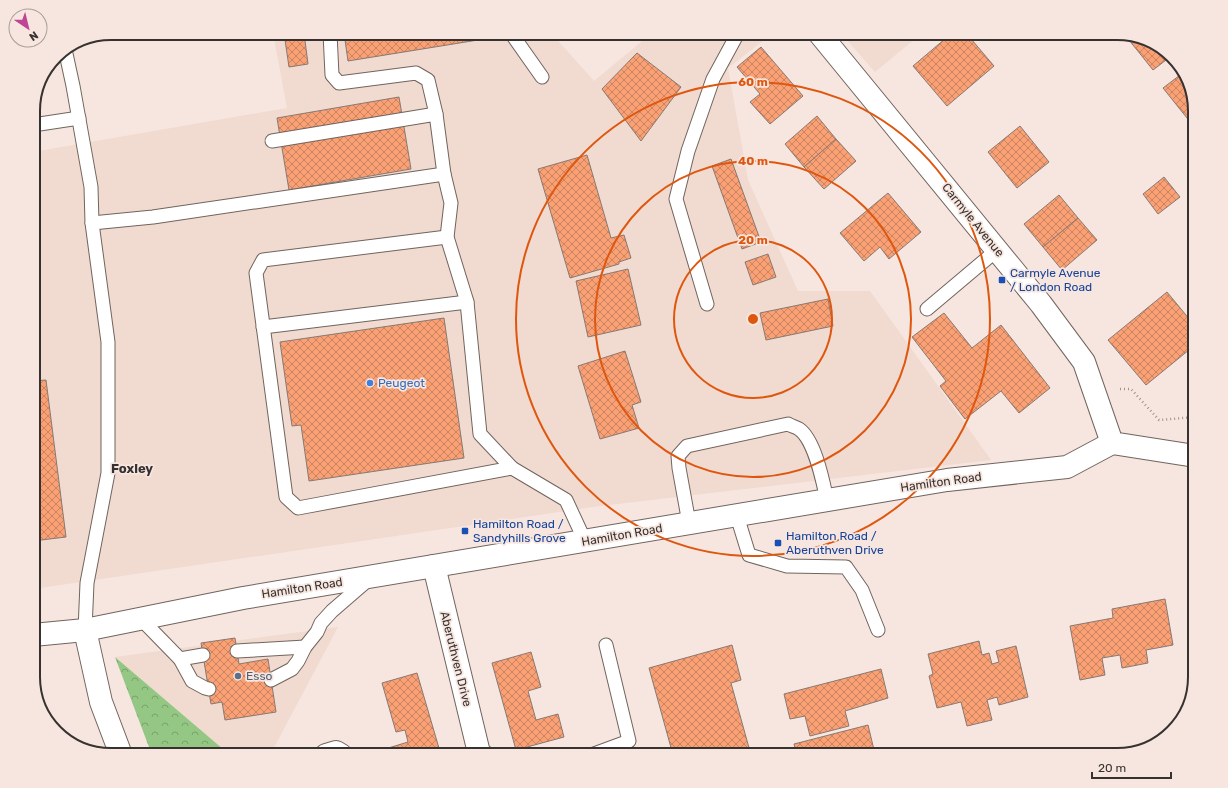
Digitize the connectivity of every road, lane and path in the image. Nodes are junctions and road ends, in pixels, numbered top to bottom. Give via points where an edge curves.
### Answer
1 (330, 40) edge
2 (516, 40) edge
3 (734, 40) edge
4 (825, 40) edge
5 (66, 56) edge
6 (542, 77) dead end
7 (436, 114) junction
8 (79, 118) junction
9 (40, 124) edge
10 (272, 141) dead end
11 (444, 174) junction
12 (92, 223) junction
13 (447, 237) junction
14 (997, 250) junction
15 (467, 302) junction
16 (707, 304) dead end
17 (927, 309) dead end
18 (263, 327) junction
19 (1094, 389) junction
20 (1188, 418) edge
21 (1112, 443) junction
22 (1188, 455) edge
23 (512, 468) junction
24 (827, 500) junction
25 (736, 516) junction
26 (689, 523) junction
27 (586, 541) junction
28 (434, 566) junction
29 (372, 576) junction
30 (140, 618) junction
31 (85, 630) junction
32 (878, 630) dead end
33 (40, 634) edge
34 (606, 645) dead end
35 (305, 647) junction
36 (237, 651) dead end
37 (203, 655) dead end
38 (180, 659) junction
39 (271, 680) dead end
40 (209, 689) dead end
41 (118, 748) edge
42 (479, 748) edge
43 (610, 748) edge

1 - 7 lane via 332,75 339,83 416,73 428,80
2 - 6 lane
3 - 16 lane via 713,79 688,151 676,199
4 - 14 street, Carmyle Avenue
5 - 8 lane
7 - 10 lane
7 - 11 lane
8 - 9 lane
8 - 12 lane via 91,187
11 - 12 lane via 161,216
11 - 13 lane via 451,203
12 - 31 lane via 108,342 108,473 87,583
13 - 15 lane
13 - 18 lane via 264,260 256,273
14 - 17 lane
14 - 19 street, Carmyle Avenue via 1084,362
15 - 18 lane
15 - 23 lane via 480,434
18 - 23 lane via 286,497 298,508
19 - 20 path via 1131,389 1159,420
19 - 21 street, Carmyle Avenue
21 - 22 street
21 - 24 street, Hamilton Road via 1067,467 947,480
23 - 27 lane via 566,500
24 - 25 street, Hamilton Road
24 - 26 lane via 821,472 810,442 800,430 788,424 687,446 678,456
25 - 26 street, Hamilton Road
25 - 32 lane via 749,555 787,566 846,567 862,590
26 - 27 street, Hamilton Road
27 - 28 street, Hamilton Road
28 - 29 street, Hamilton Road
28 - 42 street, Aberuthven Drive
29 - 30 street, Hamilton Road
29 - 35 lane via 332,611
30 - 31 street, Hamilton Road
30 - 38 lane
31 - 33 street, Hamilton Road
31 - 41 street via 101,702
34 - 43 lane via 629,741
35 - 36 lane
35 - 39 lane via 292,669
37 - 38 lane
38 - 40 lane via 192,680

